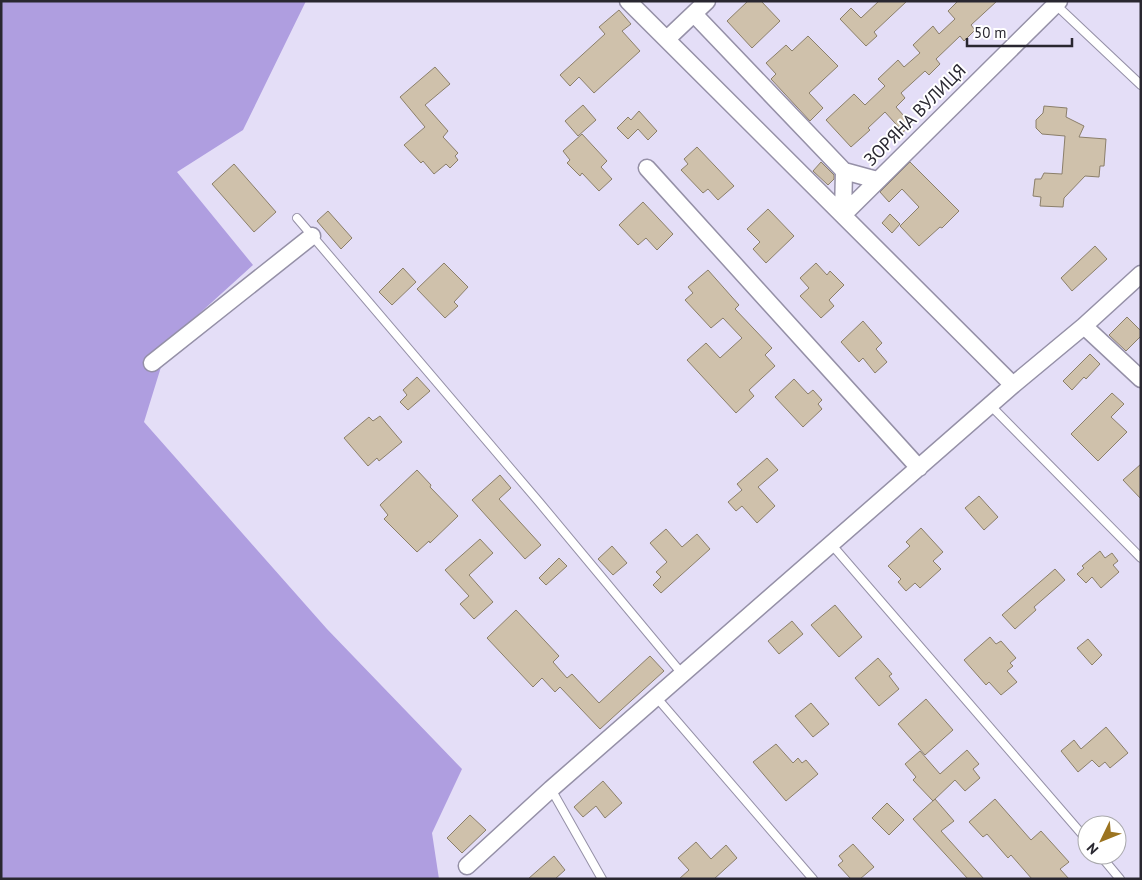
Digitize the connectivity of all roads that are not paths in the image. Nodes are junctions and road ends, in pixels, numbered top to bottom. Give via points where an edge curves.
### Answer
1 (628, 1) edge
2 (707, 1) edge
3 (1057, 3) edge
4 (694, 14) junction
5 (666, 39) junction
6 (1141, 85) edge
7 (647, 168) dead end
8 (844, 171) junction
9 (877, 180) junction
10 (843, 215) junction
11 (297, 218) dead end
12 (312, 236) junction
13 (1141, 274) edge
14 (1084, 326) junction
15 (152, 363) dead end
16 (1141, 379) edge
17 (1013, 385) junction
18 (990, 405) junction
19 (920, 468) junction
20 (832, 545) junction
21 (1141, 558) edge
22 (683, 675) junction
23 (657, 698) junction
24 (551, 789) junction
25 (1077, 828) edge
26 (1108, 865) edge
27 (467, 866) dead end
28 (602, 879) edge
29 (813, 879) edge
30 (1120, 879) edge

1 - 5 street
2 - 4 street
3 - 6 lane
3 - 9 street, ЗОРЯНА ВУЛИЦЯ
4 - 5 street
4 - 8 street, ЗОРЯНА ВУЛИЦЯ
5 - 10 street
7 - 19 street
8 - 9 street
8 - 10 street
9 - 10 street, ЗОРЯНА ВУЛИЦЯ
10 - 17 street
11 - 12 lane
12 - 15 street
12 - 22 lane
13 - 14 street
14 - 16 street
14 - 17 street
17 - 18 street
18 - 19 street
18 - 21 lane
19 - 20 street
20 - 22 street
20 - 25 lane
22 - 23 street
23 - 24 street
23 - 29 lane
24 - 27 street
24 - 28 lane
26 - 30 lane

